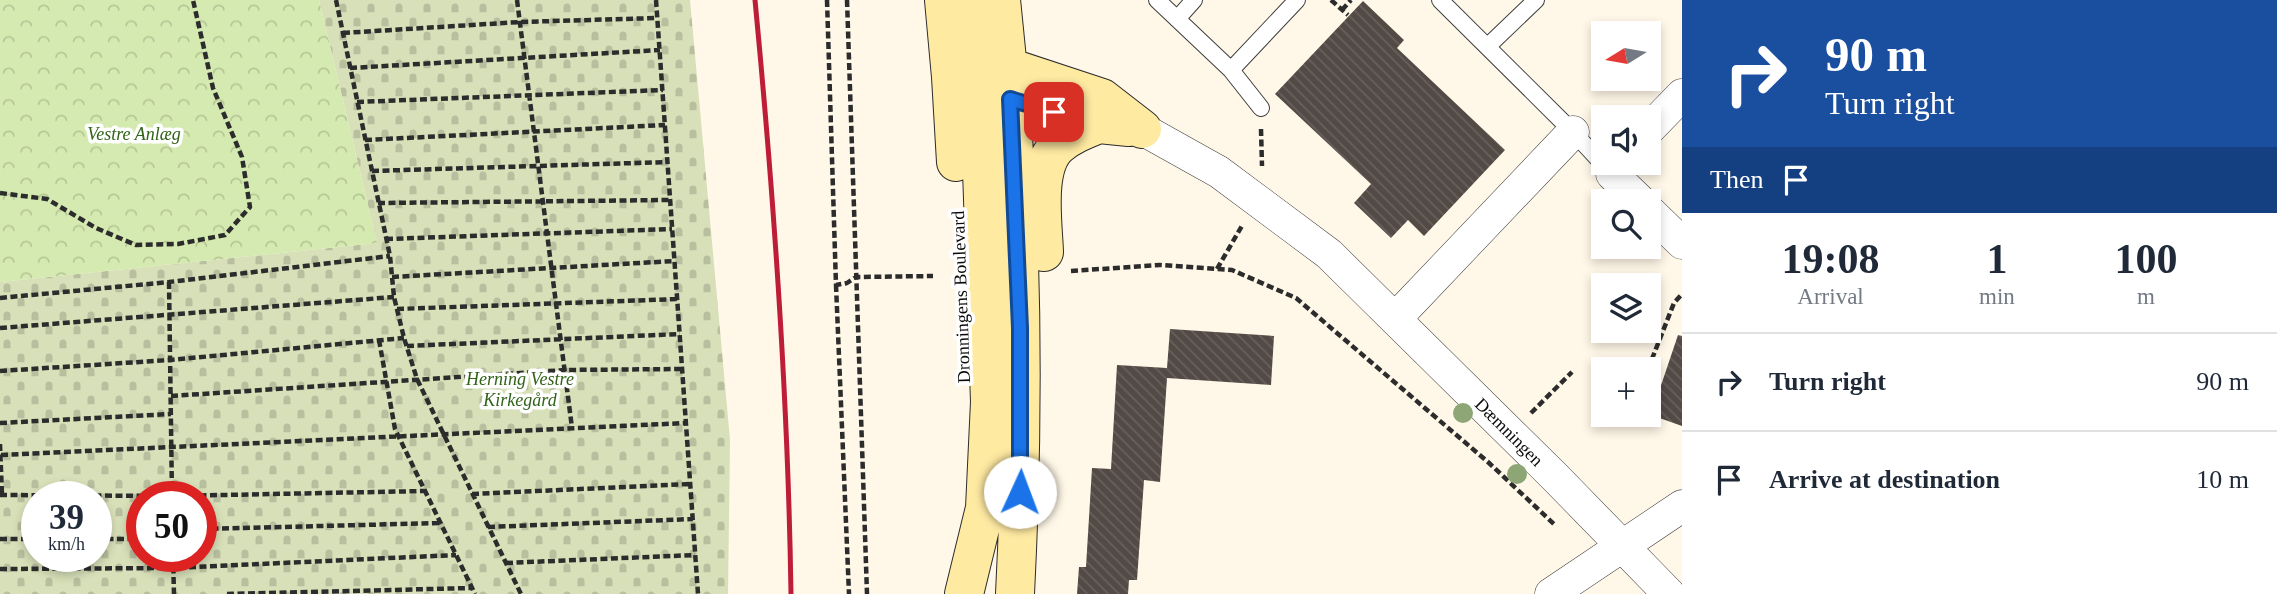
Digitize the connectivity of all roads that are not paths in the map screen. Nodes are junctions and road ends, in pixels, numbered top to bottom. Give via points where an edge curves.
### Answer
1 (944, 0) edge
2 (969, 0) edge
3 (1001, 0) edge
4 (1157, 0) edge
5 (1194, 0) edge
6 (1297, 0) edge
7 (1440, 0) edge
8 (1536, 0) edge
9 (1177, 19) junction
10 (1488, 46) junction
11 (1231, 70) junction
12 (1003, 83) junction
13 (1682, 95) edge
14 (1261, 107) road end
15 (1661, 117) edge
16 (1098, 124) junction
17 (1142, 129) junction
18 (1573, 132) junction
19 (1591, 149) edge
20 (1617, 175) edge
21 (1630, 189) edge
22 (1661, 223) edge
23 (1682, 243) edge
24 (1395, 319) junction
25 (1020, 328) junction
26 (1682, 506) edge
27 (1622, 546) junction
28 (959, 594) edge
29 (964, 594) edge
30 (1015, 594) edge
31 (1550, 594) edge
32 (1669, 594) edge

1 - 28 main road, Dronningens Boulevard via 964,320
2 - 12 main road via 981,70
3 - 12 main road
4 - 9 lane
5 - 9 lane
6 - 11 lane
7 - 10 lane
8 - 10 lane
9 - 11 lane
10 - 18 lane
11 - 14 lane
12 - 16 main road
12 - 17 main road via 1102,98
12 - 25 main road
12 - 29 main road via 980,112 990,402 985,508
13 - 15 street
16 - 17 main road
16 - 25 main road via 1056,146 1048,160 1042,184 1044,287
17 - 24 street, Dæmningen via 1219,172 1249,210 1329,254
18 - 19 lane
18 - 24 street
20 - 21 street
22 - 23 street
24 - 27 street, Dæmningen
25 - 30 main road via 1021,466
26 - 27 street
27 - 31 street
27 - 32 street, Dæmningen

